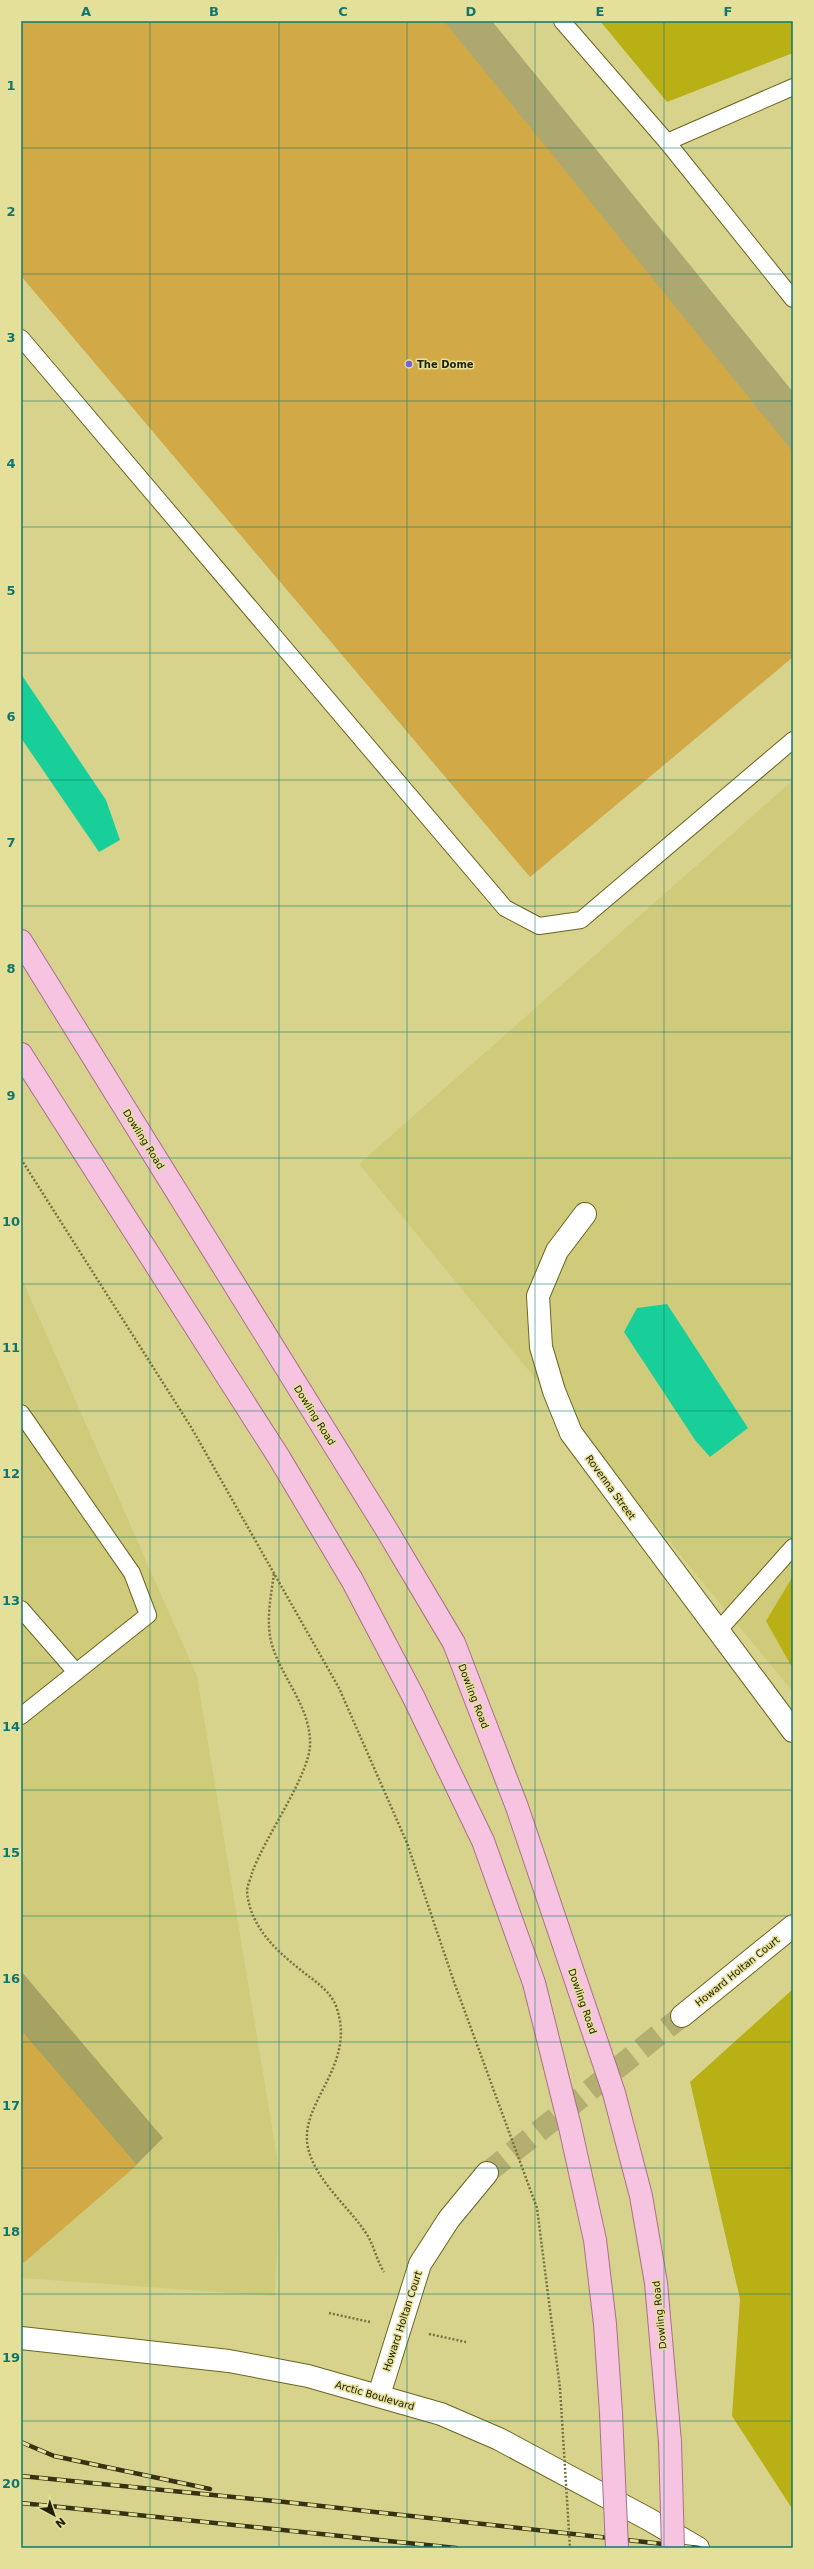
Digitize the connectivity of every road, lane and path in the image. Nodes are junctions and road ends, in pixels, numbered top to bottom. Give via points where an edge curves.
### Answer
1 (562, 21) edge
2 (793, 87) edge
3 (667, 142) junction
4 (793, 299) edge
5 (21, 338) edge
6 (793, 740) edge
7 (21, 941) edge
8 (21, 1054) edge
9 (21, 1159) edge
10 (585, 1214) dead end
11 (21, 1413) edge
12 (793, 1547) edge
13 (274, 1574) junction
14 (21, 1609) edge
15 (718, 1631) junction
16 (76, 1672) junction
17 (21, 1716) edge
18 (793, 1731) edge
19 (793, 1926) edge
20 (682, 2016) tunnel mouth
21 (487, 2173) tunnel mouth
22 (406, 2305) junction
23 (21, 2338) edge
24 (379, 2395) junction
25 (570, 2548) edge
26 (616, 2548) edge
27 (674, 2548) edge
28 (698, 2548) edge

1 - 3 lane
2 - 3 lane
3 - 4 lane
5 - 6 lane via 505,908 538,926 582,920
7 - 27 main road, Dowling Road, bridge via 385,1527 454,1643 517,1808 614,2093 641,2196 656,2283 670,2442
8 - 26 main road, bridge via 280,1459 352,1580 413,1696 483,1841 534,1983 595,2240 605,2324
9 - 13 path via 191,1427
10 - 15 street, Rovenna Street via 557,1251 538,1296 542,1347 554,1391 571,1433
11 - 16 lane via 132,1573 148,1615
12 - 15 lane
13 - 22 path via 269,1607 271,1641 305,1718 310,1744 303,1767 257,1857 247,1890 255,1925 282,1956 334,2000 342,2023 339,2054 309,2122 308,2148 320,2173 367,2234 376,2258
13 - 25 path, bridge via 339,1688 407,1844 454,1982 537,2208 560,2388
14 - 16 lane
15 - 18 street, Rovenna Street
16 - 17 lane
19 - 20 street, Howard Holtan Court
21 - 22 street, Howard Holtan Court via 449,2219 420,2264
22 - 24 street, Howard Holtan Court
23 - 24 street, Arctic Boulevard via 228,2361 308,2376
24 - 28 street, Arctic Boulevard via 441,2414 499,2439

